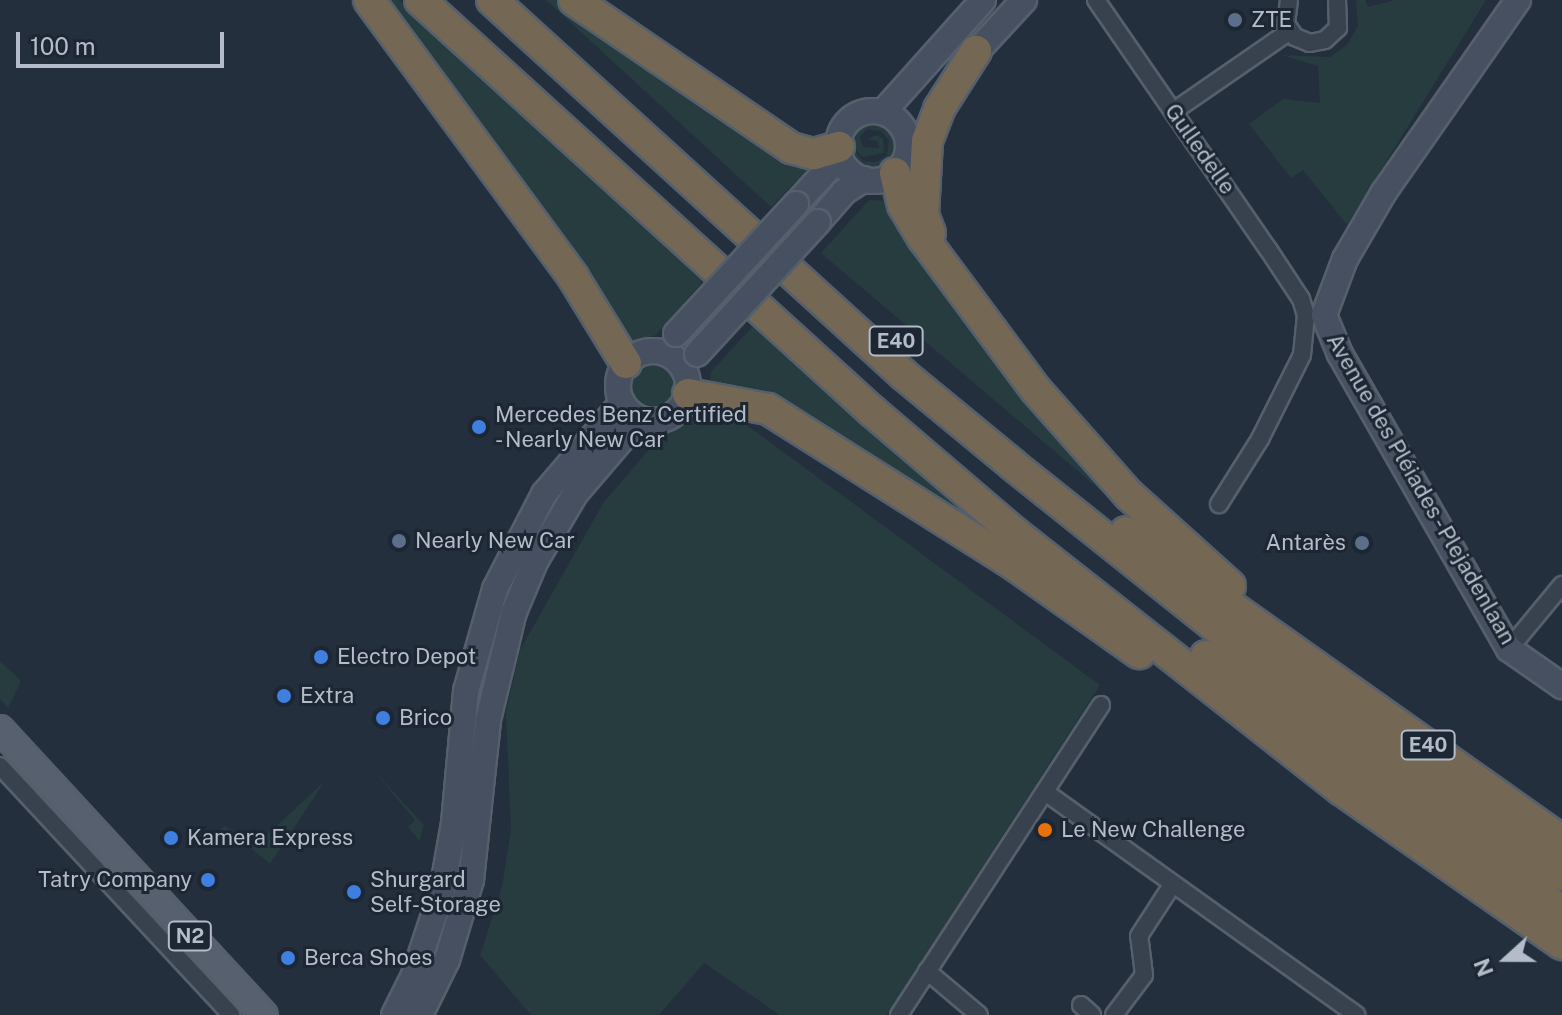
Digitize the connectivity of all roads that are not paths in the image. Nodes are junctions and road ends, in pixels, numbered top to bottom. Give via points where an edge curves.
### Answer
1 (369, 0) edge
2 (420, 0) edge
3 (448, 0) edge
4 (492, 0) edge
5 (523, 0) edge
6 (574, 0) edge
7 (983, 0) edge
8 (1024, 0) edge
9 (1096, 0) edge
10 (1289, 0) edge
11 (1337, 0) edge
12 (1518, 0) edge
13 (1290, 31) junction
14 (976, 51) junction
15 (1174, 111) junction
16 (883, 112) junction
17 (906, 132) junction
18 (839, 152) junction
19 (895, 173) junction
20 (864, 179) junction
21 (938, 253) junction
22 (668, 343) junction
23 (626, 363) junction
24 (690, 372) junction
25 (630, 411) junction
26 (1219, 504) dead end
27 (1562, 585) edge
28 (1295, 649) junction
29 (1509, 649) junction
30 (1562, 686) edge
31 (1101, 705) dead end
32 (0, 729) edge
33 (0, 766) edge
34 (1342, 790) junction
35 (1045, 792) junction
36 (1562, 841) edge
37 (1562, 875) edge
38 (1172, 885) junction
39 (1562, 911) edge
40 (1562, 944) edge
41 (927, 971) junction
42 (231, 1015) edge
43 (264, 1015) edge
44 (394, 1015) edge
45 (420, 1015) edge
46 (899, 1015) edge
47 (979, 1015) edge
48 (1114, 1015) edge
49 (1356, 1015) edge

1 - 23 highway via 573,277
2 - 34 highway via 872,411 1015,533
3 - 39 highway, E40 via 721,251 1064,545 1220,667
4 - 37 highway, E40 via 904,375 1013,465 1261,663
5 - 28 highway, E40 via 992,424 1136,540 1236,614
6 - 18 highway via 791,148 814,154
7 - 16 main road
8 - 14 main road
9 - 15 street, Gulledelle
10 - 13 street via 1284,16
11 - 13 street via 1341,16 1330,37 1310,43
12 - 29 main road, Avenue des Pléiades - Plejadenlaan via 1384,192 1345,259 1324,315 1340,354
13 - 15 street
14 - 17 main road
14 - 21 highway via 939,109 927,141 923,215
15 - 26 street, Gulledelle via 1301,299 1307,331 1302,355 1260,439
16 - 17 main road
16 - 18 main road via 850,119
17 - 19 main road via 907,155
18 - 20 main road via 849,171
18 - 22 main road, bridge
19 - 20 main road
19 - 21 highway via 903,205
20 - 24 main road, bridge via 844,192
21 - 28 highway via 1036,390 1129,495
22 - 23 main road
22 - 24 main road
23 - 25 main road via 617,383
24 - 25 main road via 667,419
24 - 34 highway via 768,409 1016,566 1280,755
25 - 44 main road via 544,494 495,589 466,691 442,891 414,975
25 - 45 main road via 561,514 514,612 488,720 471,880 447,960
27 - 29 street
28 - 36 highway, E40
29 - 30 main road, Avenue des Pléiades - Plejadenlaan
31 - 35 street
32 - 43 main road, N2
33 - 42 street
34 - 40 highway
35 - 38 street
35 - 41 street
38 - 48 street via 1139,936 1144,975
38 - 49 street
41 - 46 street
41 - 47 street

